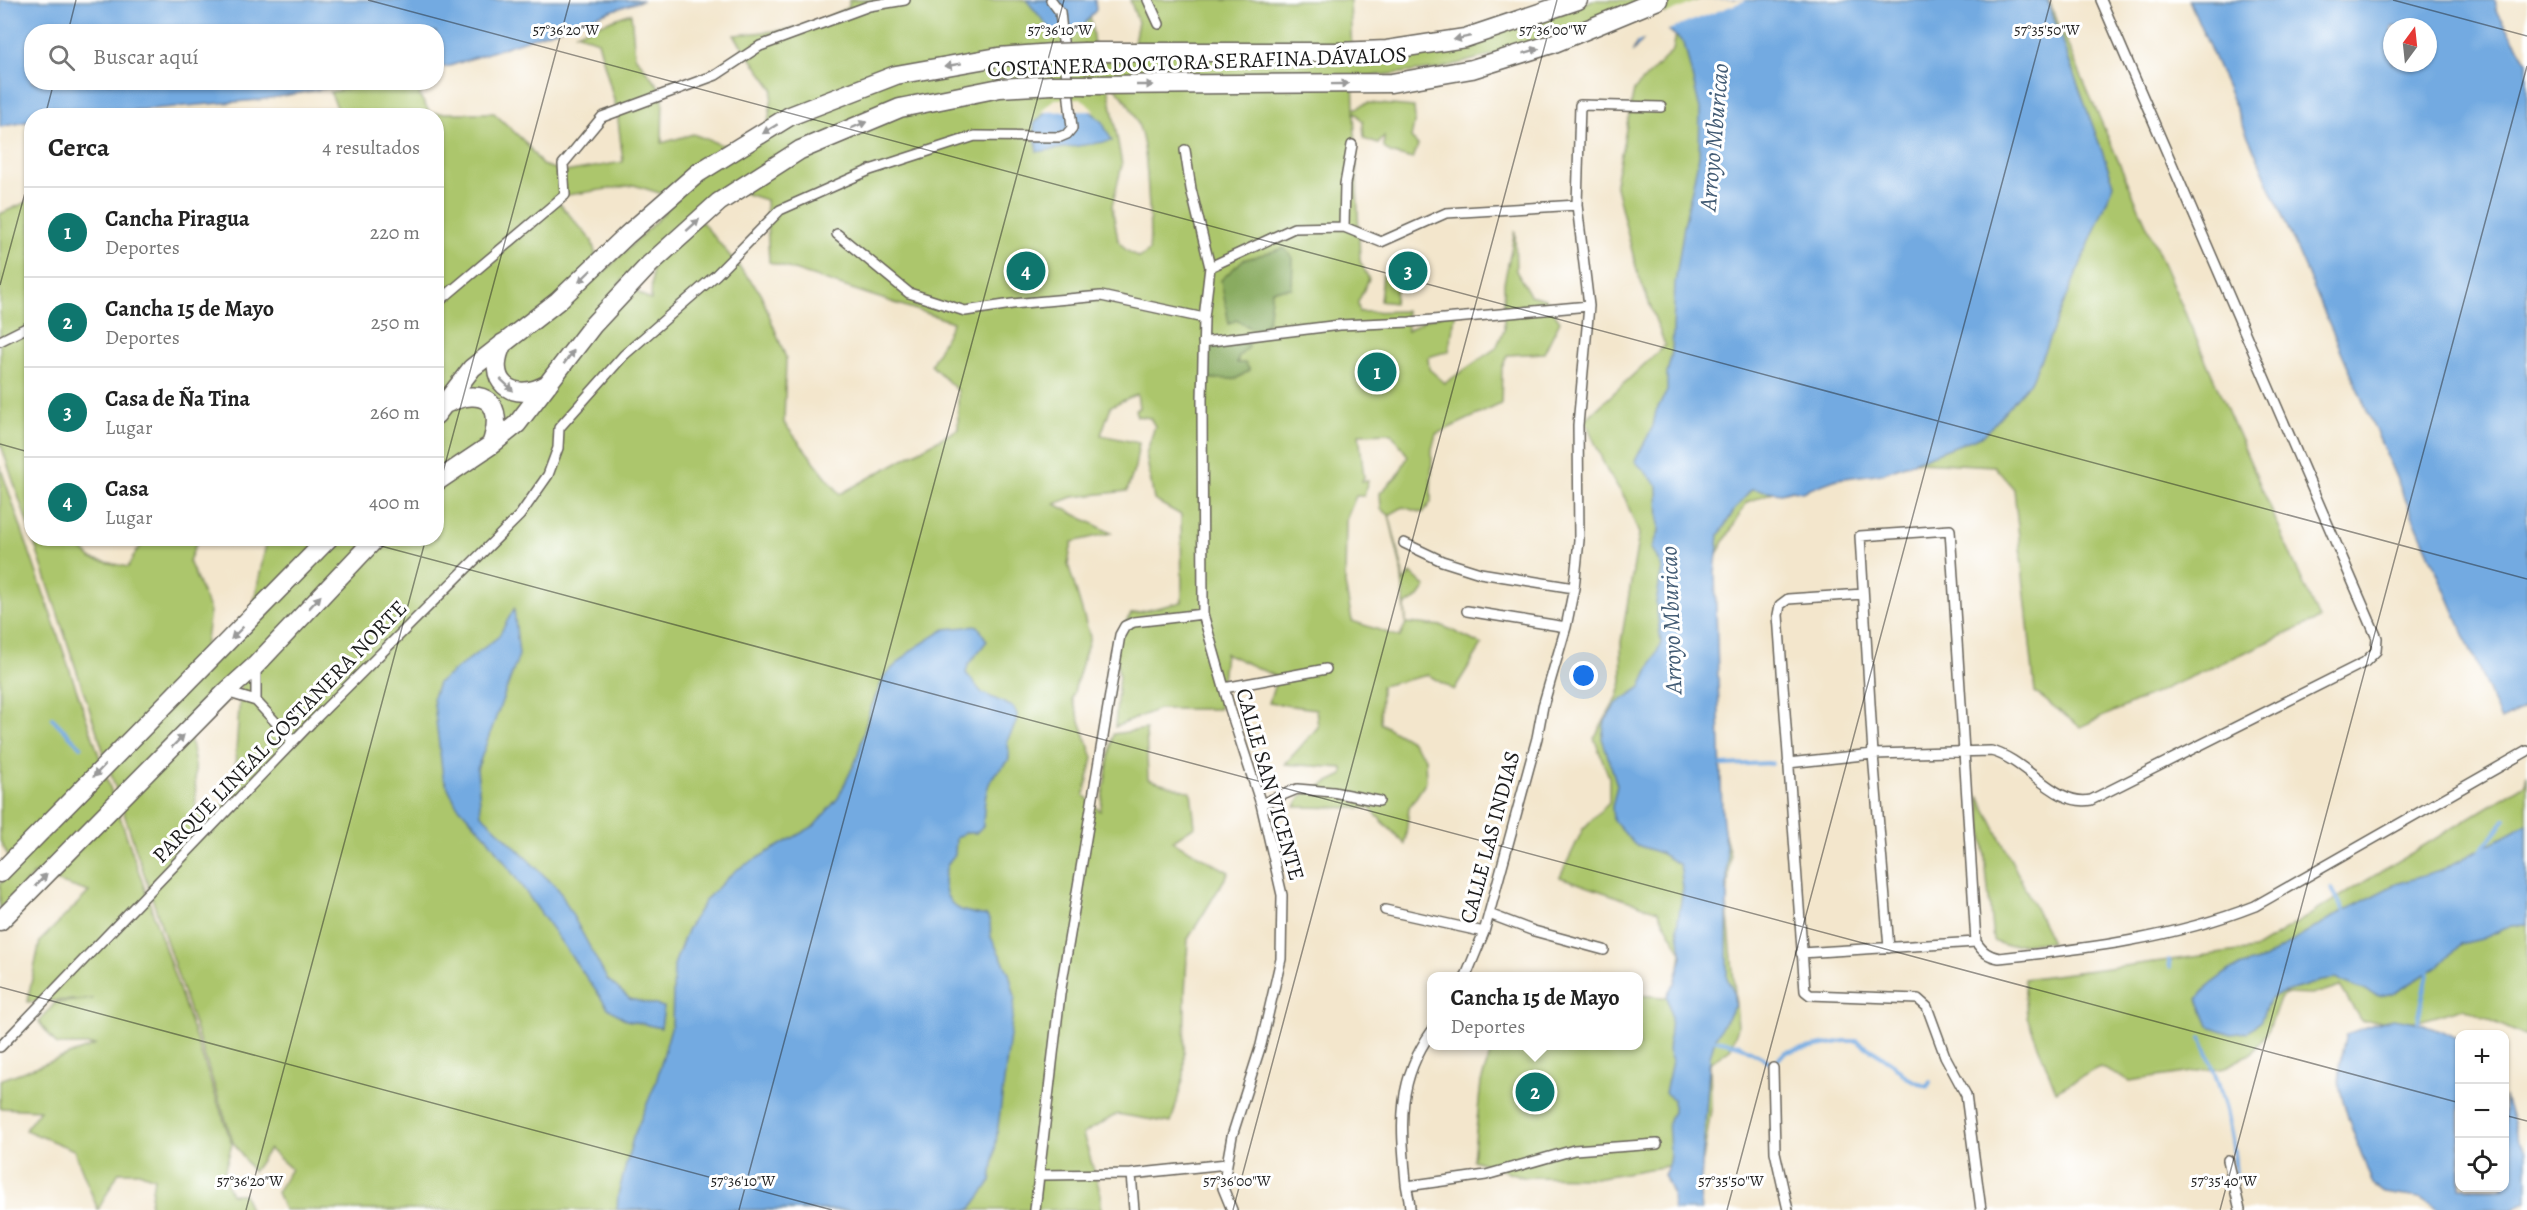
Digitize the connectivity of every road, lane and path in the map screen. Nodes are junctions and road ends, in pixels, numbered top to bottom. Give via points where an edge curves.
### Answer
1 (905, 0) edge
2 (1051, 0) edge
3 (1148, 0) edge
4 (1578, 0) edge
5 (1658, 0) edge
6 (2101, 0) edge
7 (1159, 24) dead end
8 (1661, 107) dead end
9 (1352, 145) dead end
10 (1185, 150) dead end
11 (1577, 206) junction
12 (1344, 227) junction
13 (837, 234) dead end
14 (1210, 267) junction
15 (444, 297) edge
16 (1589, 306) junction
17 (1204, 318) junction
18 (24, 329) edge
19 (0, 341) edge
20 (1203, 342) junction
21 (503, 344) junction
22 (548, 384) junction
23 (444, 405) edge
24 (444, 407) edge
25 (491, 445) junction
26 (444, 477) edge
27 (1404, 543) dead end
28 (322, 546) edge
29 (369, 546) edge
30 (1574, 588) junction
31 (1863, 594) junction
32 (1467, 611) dead end
33 (1203, 614) junction
34 (1566, 627) junction
35 (256, 665) junction
36 (1326, 669) dead end
37 (1224, 688) junction
38 (226, 692) junction
39 (256, 701) junction
40 (293, 741) junction
41 (1963, 751) junction
42 (2527, 751) edge
43 (1873, 754) junction
44 (1788, 763) junction
45 (1379, 801) dead end
46 (1261, 804) junction
47 (0, 873) edge
48 (1385, 910) dead end
49 (1489, 914) junction
50 (0, 921) edge
51 (1484, 932) junction
52 (1976, 942) junction
53 (1889, 948) junction
54 (1604, 950) dead end
55 (1801, 953) junction
56 (1469, 972) edge
57 (1427, 1038) edge
58 (0, 1047) edge
59 (1773, 1068) dead end
60 (1657, 1144) dead end
61 (2228, 1161) dead end
62 (1227, 1164) junction
63 (1131, 1174) junction
64 (1040, 1175) junction
65 (1407, 1186) junction
66 (1035, 1210) edge
67 (1134, 1210) edge
68 (1232, 1210) edge
69 (1410, 1210) edge
70 (1788, 1210) edge
71 (1981, 1210) edge
72 (2240, 1210) edge

1 - 15 street via 869,6 760,46 716,75 602,117 563,164 565,195
2 - 40 street, PARQUE LINEAL COSTANERA NORTE via 1060,12 1072,128 1067,134 975,136 870,170 780,210 716,275 624,355 559,428 558,448 549,475 520,515
3 - 7 street
4 -> 21 highway, COSTANERA DOCTORA SERAFINA DÁVALOS, bridge via 1465,38 1386,50 1053,53 998,57 896,75 790,116 698,173 558,301
22 -> 5 highway, COSTANERA DOCTORA SERAFINA DÁVALOS, bridge via 592,325 650,264 718,202 800,150 900,108 1000,88 1052,85 1391,82 1472,69 1552,44
6 - 41 street via 2377,638 2376,651 2365,662 2091,800 2066,798 2004,754
8 - 11 street, CALLE LAS INDIAS via 1580,105
9 - 12 street via 1345,184
10 - 14 street
11 - 12 street via 1446,213 1382,242
11 - 16 street, CALLE LAS INDIAS
12 - 14 street via 1294,228
13 - 17 street via 909,293 965,311 1101,296
14 - 17 street, CALLE SAN VICENTE
16 - 20 street via 1340,325
16 - 30 street, CALLE LAS INDIAS via 1578,426 1580,510
17 - 20 street, CALLE SAN VICENTE
18 - 19 street
20 - 33 street, CALLE SAN VICENTE
21 -> 22 highway via 496,366 509,389 527,393
21 - 23 highway, COSTANERA DOCTORA SERAFINA DÁVALOS via 472,368
22 - 25 highway, COSTANERA DOCTORA SERAFINA DÁVALOS via 517,424
24 - 25 highway via 460,396 483,398 493,406 498,417
25 - 26 highway, COSTANERA DOCTORA SERAFINA DÁVALOS
27 - 30 street via 1480,573
28 -> 47 highway
35 -> 29 highway
30 - 34 street, CALLE LAS INDIAS
31 - 41 street via 1860,536 1950,530
31 - 43 street
31 - 44 street via 1788,599 1780,605
32 - 34 street
33 - 37 street, CALLE SAN VICENTE
33 - 64 street via 1134,622 1125,626 1120,635 1060,994
34 - 49 street, CALLE LAS INDIAS
35 - 38 highway
35 - 39 street
36 - 37 street
37 - 46 street, CALLE SAN VICENTE
38 - 39 street
50 -> 38 highway
39 - 40 street
40 - 58 street, PARQUE LINEAL COSTANERA NORTE
41 - 43 street
41 - 52 street
42 - 52 street via 2255,906 2219,920 2083,948 2000,958 1982,951
43 - 44 street
43 - 53 street
44 - 55 street
45 - 46 street via 1297,789
46 - 62 street, CALLE SAN VICENTE via 1282,895 1281,958
48 - 51 street
49 - 51 street, CALLE LAS INDIAS
49 - 54 street
51 - 56 street, CALLE LAS INDIAS
52 - 53 street
53 - 55 street
55 - 71 street via 1805,992 1810,995 1918,999 1927,1007 1945,1056 1966,1095
57 - 65 street via 1414,1062 1403,1097 1401,1122
59 - 70 street via 1775,1152
60 - 65 street via 1574,1150 1486,1175
61 - 72 street
62 - 63 street
62 - 68 street, CALLE SAN VICENTE via 1224,1188
63 - 64 street
63 - 67 street
64 - 66 street
65 - 69 street

